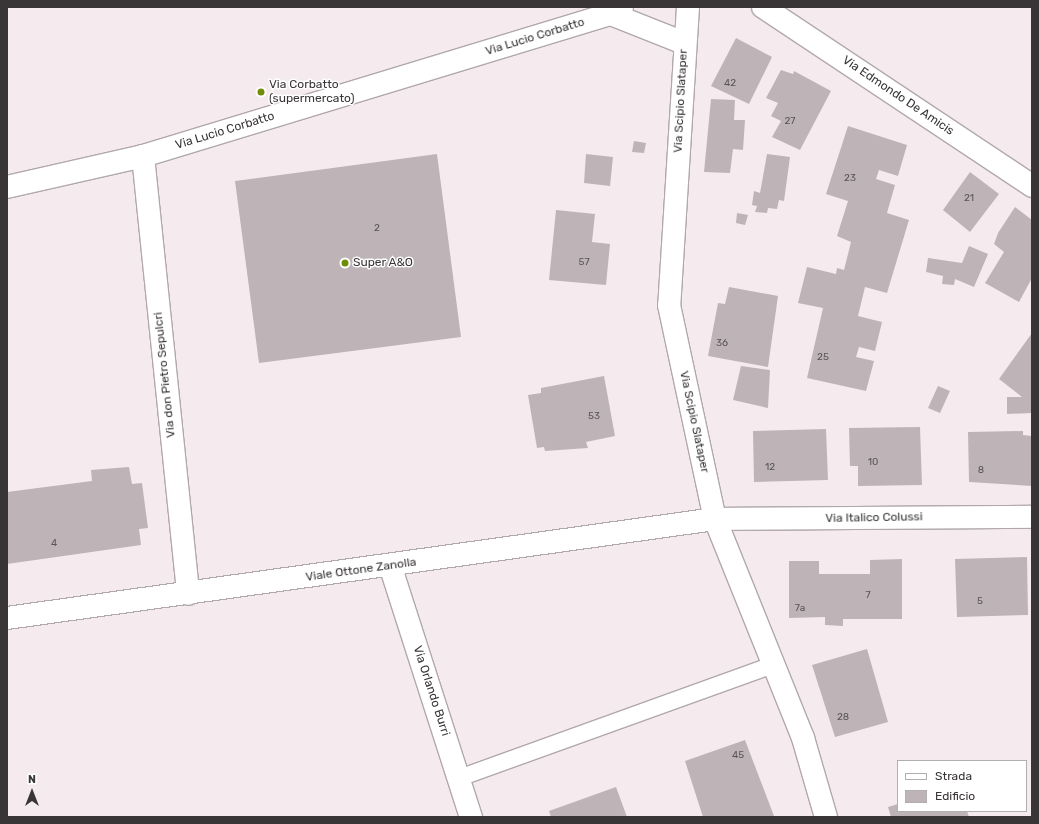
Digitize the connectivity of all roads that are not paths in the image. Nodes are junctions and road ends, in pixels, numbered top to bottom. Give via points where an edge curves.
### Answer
1 (688, 7) edge
2 (763, 7) edge
3 (616, 11) edge
4 (684, 43) junction
5 (143, 156) junction
6 (1032, 186) edge
7 (7, 187) edge
8 (1032, 517) edge
9 (715, 520) junction
10 (390, 566) junction
11 (188, 594) junction
12 (7, 618) edge
13 (773, 665) junction
14 (459, 778) junction
15 (471, 817) edge
16 (826, 817) edge

1 - 4 street, Via Scipio Slataper
2 - 6 street, Via Edmondo De Amicis
3 - 4 street
3 - 5 street, Via Lucio Corbatto
4 - 9 street, Via Scipio Slataper via 669,305
5 - 7 street, Via Lucio Corbatto
5 - 11 street, Via don Pietro Sepulcri
8 - 9 street, Via Italico Colussi
9 - 10 street, Viale Ottone Zanolla
9 - 13 street, Via Scipio Slataper
10 - 11 street, Viale Ottone Zanolla
10 - 14 street, Via Orlando Burri
11 - 12 street, Viale Ottone Zanolla
13 - 14 lane
13 - 16 street, Via Scipio Slataper via 803,738
14 - 15 street, Via Orlando Burri

